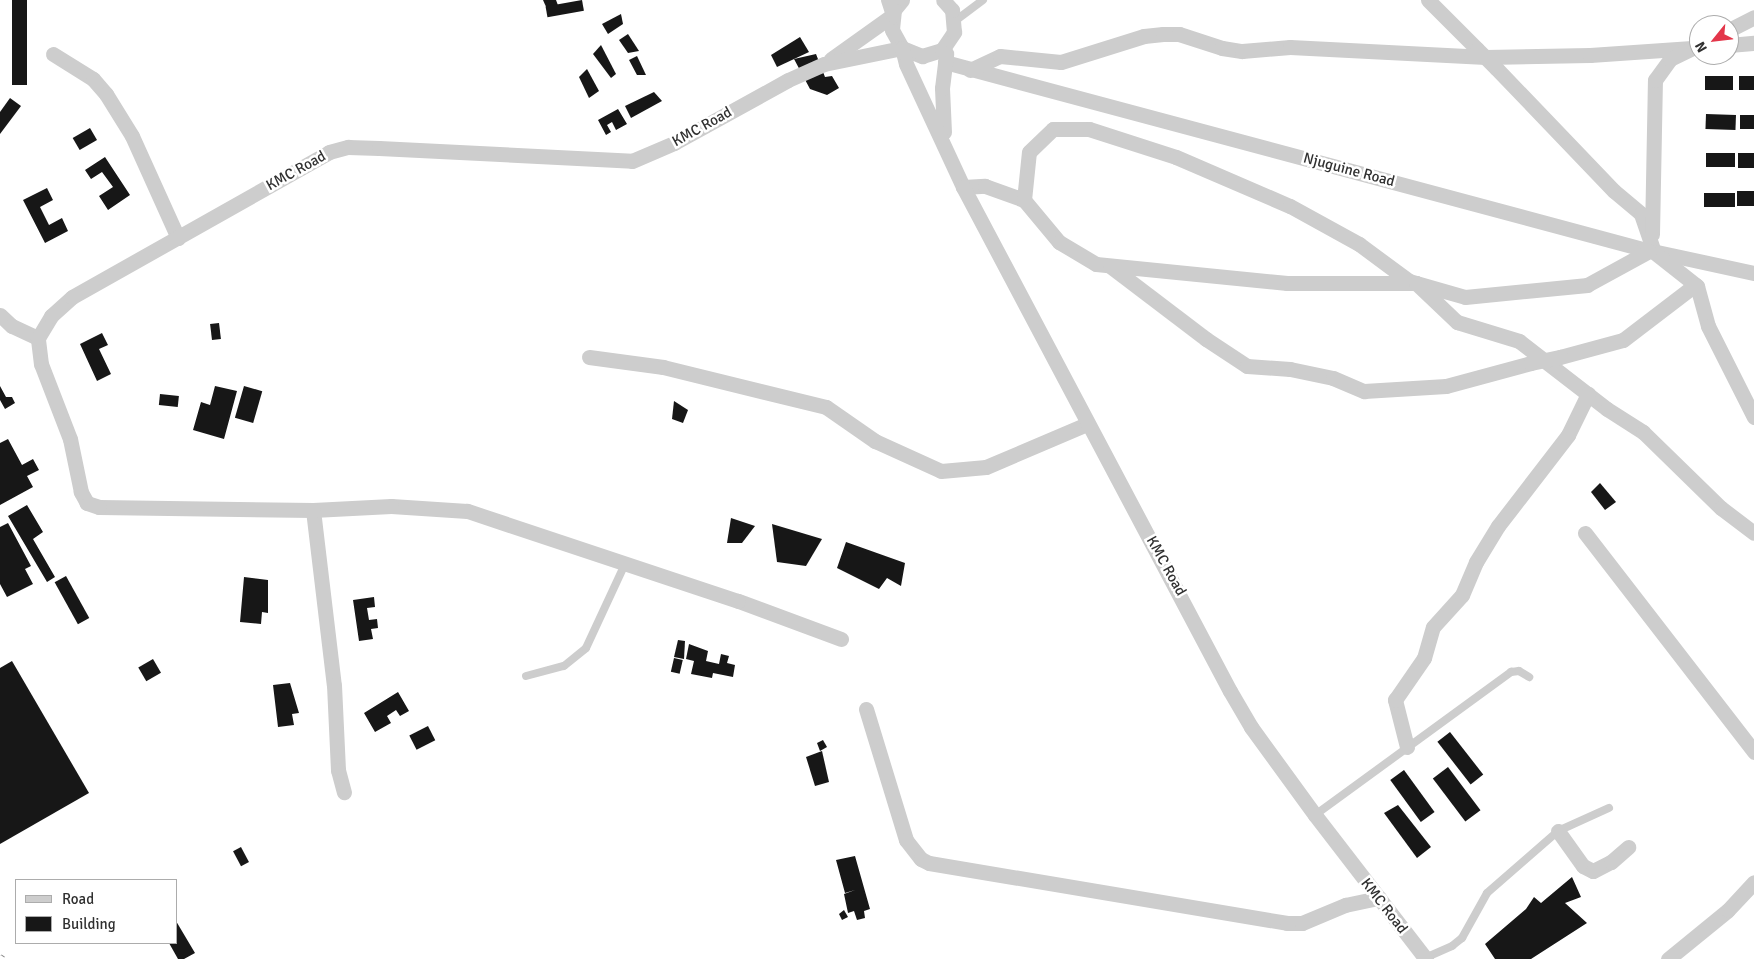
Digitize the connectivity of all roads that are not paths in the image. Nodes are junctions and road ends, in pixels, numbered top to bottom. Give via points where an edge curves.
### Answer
1 (888, 0) edge
2 (902, 0) edge
3 (943, 0) edge
4 (983, 0) edge
5 (1428, 0) edge
6 (893, 15) junction
7 (1754, 17) edge
8 (955, 21) junction
9 (1739, 25) edge
10 (951, 39) junction
11 (1754, 43) edge
12 (1739, 44) edge
13 (1689, 47) edge
14 (902, 48) junction
15 (1689, 50) edge
16 (53, 54) dead end
17 (945, 62) junction
18 (824, 64) junction
19 (970, 70) junction
20 (947, 148) junction
21 (963, 187) junction
22 (1024, 200) junction
23 (178, 238) junction
24 (1652, 249) junction
25 (1110, 266) junction
26 (1754, 274) edge
27 (1416, 283) junction
28 (1695, 285) junction
29 (0, 315) edge
30 (38, 338) junction
31 (589, 356) dead end
32 (1588, 394) junction
33 (1754, 416) edge
34 (1087, 424) junction
35 (312, 510) junction
36 (1754, 533) edge
37 (1585, 534) dead end
38 (625, 564) junction
39 (841, 639) dead end
40 (526, 676) dead end
41 (1529, 677) dead end
42 (866, 709) dead end
43 (1407, 747) junction
44 (1754, 752) edge
45 (344, 792) dead end
46 (1609, 808) dead end
47 (1315, 815) junction
48 (1558, 831) junction
49 (1628, 847) dead end
50 (1752, 890) edge
51 (1379, 898) junction
52 (1425, 958) edge
53 (1668, 959) edge

1 - 6 street
2 - 6 street
3 - 8 street
4 - 8 lane
5 - 24 street, bridge via 1614,191 1641,214
6 - 14 street via 892,30
6 - 18 street, KMC Road
7 - 9 street
8 - 10 street, KMC Road
10 - 14 street via 942,50 932,55 911,54
10 - 17 street, KMC Road
11 - 12 street
13 - 19 street via 1590,55 1486,57 1290,47 1242,51 1179,34 1163,34 1135,38 1061,62 1000,56
14 - 18 street, KMC Road
14 - 20 street, KMC Road via 906,64
15 - 24 street, bridge via 1670,58 1655,80
16 - 23 street via 93,79 106,94 132,136
17 - 19 street, Njuguine Road
17 - 20 street, KMC Road via 941,115
18 - 23 street, KMC Road via 788,80 674,143 632,161 348,147 322,155
19 - 24 street, Njuguine Road
20 - 21 street, KMC Road
21 - 22 street via 985,186
21 - 34 street, KMC Road
22 - 25 street via 1059,242 1096,264
22 - 27 street via 1030,152 1053,129 1089,129 1176,157 1290,206 1359,244
23 - 30 street, KMC Road via 72,297 51,316
24 - 26 street, Njuguine Road
24 - 27 street via 1587,285 1465,297
24 - 28 street
25 - 27 street via 1286,284
25 - 28 street, bridge via 1247,366 1290,369 1333,378 1364,390 1446,386 1623,340
27 - 32 street via 1458,322 1519,341
28 - 33 street via 1708,326
29 - 30 street via 12,326
30 - 35 street via 41,364 70,439 81,492 87,503 99,507
31 - 34 street via 663,367 826,407 875,441 942,471 986,467
32 - 36 street via 1643,432 1706,495
32 - 43 street via 1568,435 1498,526 1476,562 1462,595 1433,627 1424,658 1395,700
34 - 47 street, KMC Road via 1238,705
35 - 38 street via 391,506 460,510
35 - 45 street via 334,685 338,770
37 - 44 street
38 - 39 street
38 - 40 lane via 586,648 564,666
41 - 43 lane via 1519,671 1511,672
42 - 51 street via 906,840 921,859 929,863 1288,924 1302,923 1345,905
43 - 47 lane
46 - 48 lane
47 - 51 street, KMC Road
48 - 49 street via 1583,866 1593,871 1611,862
48 - 52 lane via 1487,893 1462,938
50 - 53 street
51 - 52 street, KMC Road

